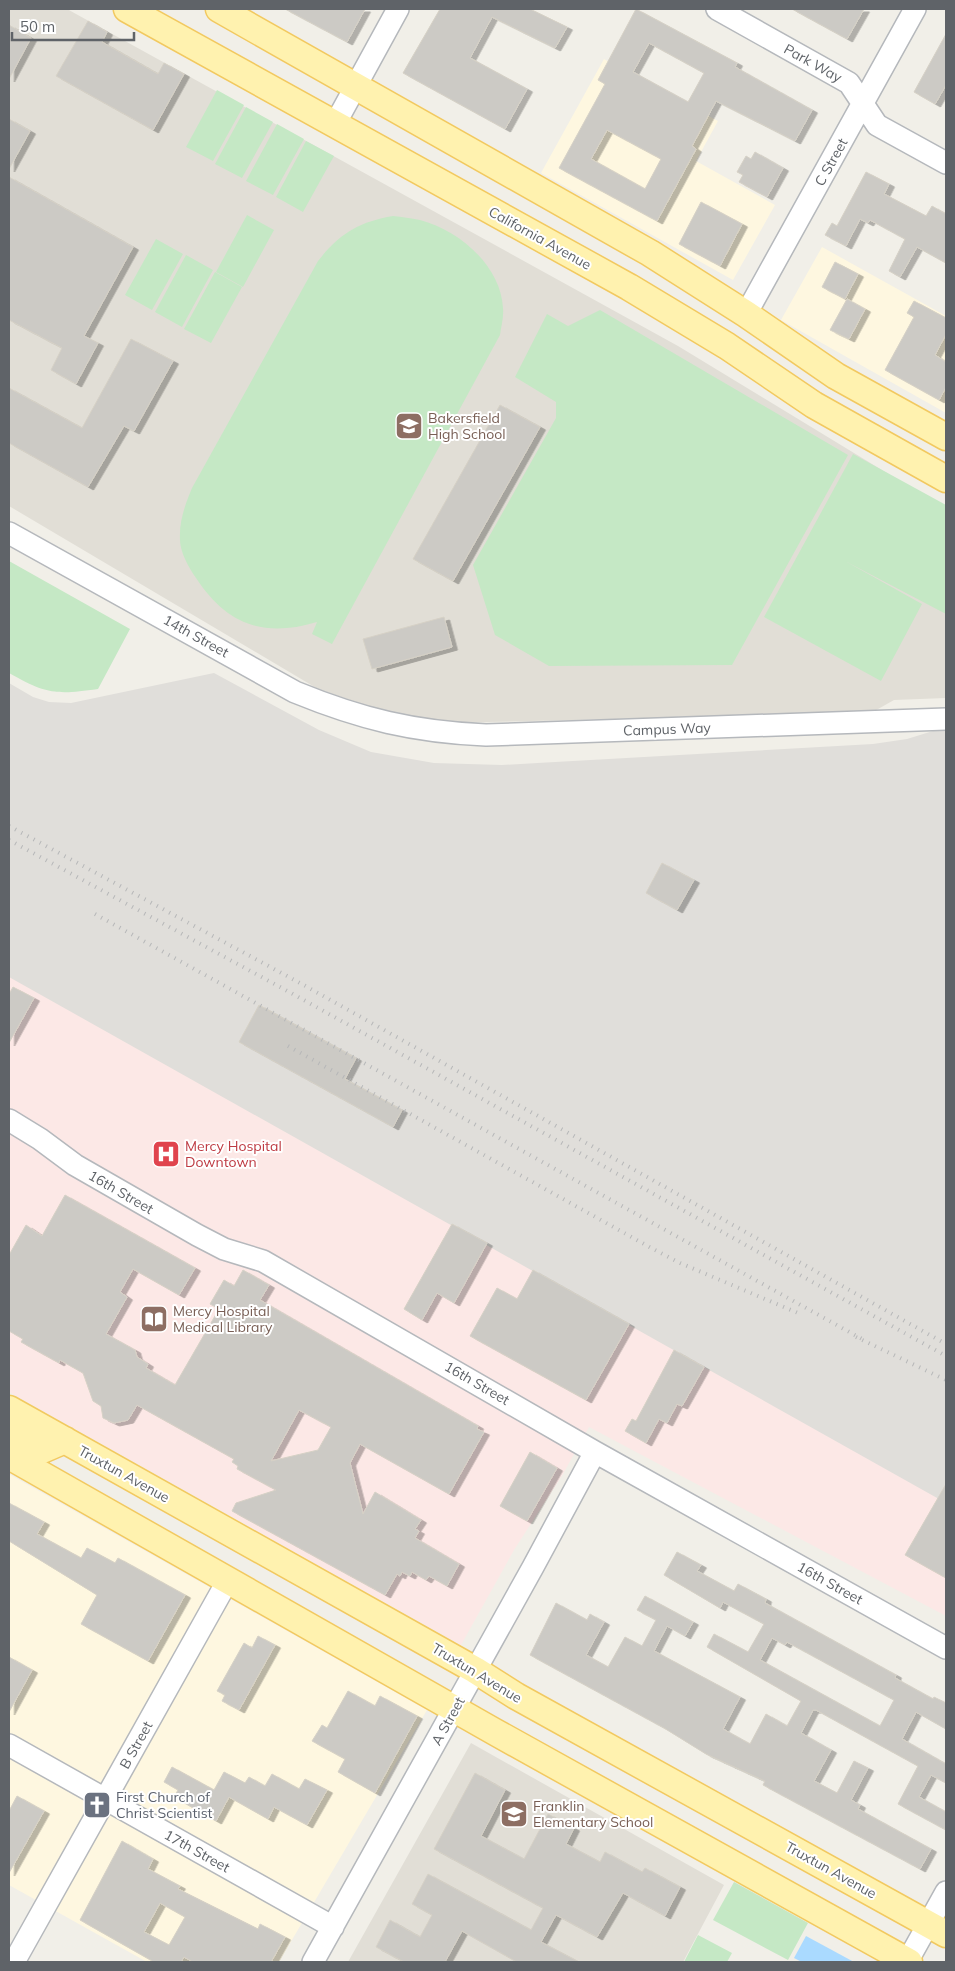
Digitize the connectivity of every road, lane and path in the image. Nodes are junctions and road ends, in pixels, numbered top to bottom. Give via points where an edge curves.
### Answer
1 (127, 9) edge
2 (219, 9) edge
3 (398, 9) edge
4 (717, 9) edge
5 (915, 9) edge
6 (357, 86) junction
7 (864, 104) junction
8 (335, 124) junction
9 (946, 163) edge
10 (746, 314) junction
11 (946, 437) edge
12 (946, 479) edge
13 (9, 533) edge
14 (946, 720) edge
15 (389, 724) joint
16 (9, 1120) edge
17 (9, 1410) edge
18 (9, 1437) edge
19 (65, 1440) junction
20 (595, 1452) junction
21 (9, 1456) edge
22 (228, 1580) junction
23 (946, 1648) edge
24 (475, 1670) junction
25 (455, 1708) junction
26 (9, 1745) edge
27 (105, 1799) junction
28 (946, 1892) edge
29 (333, 1927) junction
30 (937, 1929) edge
31 (14, 1962) edge
32 (313, 1962) edge
33 (908, 1962) edge

1 - 8 main road, California Avenue
2 - 6 main road
3 - 6 street
4 - 7 street, Park Way via 849,83
5 - 7 street, C Street
6 - 8 street
6 - 10 main road via 650,253
7 - 9 street, Park Way via 878,125
7 - 10 street, C Street
8 - 12 main road, California Avenue via 628,287 727,346 814,405
10 - 11 main road via 836,376
13 - 15 street, 14th Street via 295,692 343,712
14 - 15 street, Campus Way via 486,735 446,733
16 - 20 street, 16th Street via 75,1165 197,1235 224,1249 272,1266
17 - 19 main road, Truxtun Avenue
18 - 19 main road via 42,1450
19 - 24 main road, Truxtun Avenue
20 - 23 street, 16th Street
20 - 24 street, A Street
21 - 22 main road
22 - 25 main road
22 - 27 street, B Street
24 - 25 street, A Street
24 - 30 main road, Truxtun Avenue via 516,1696
25 - 29 street, A Street
25 - 33 main road
26 - 27 street, 17th Street
27 - 29 street, 17th Street
27 - 31 street, B Street
28 - 30 street
29 - 32 street, A Street
30 - 33 street

